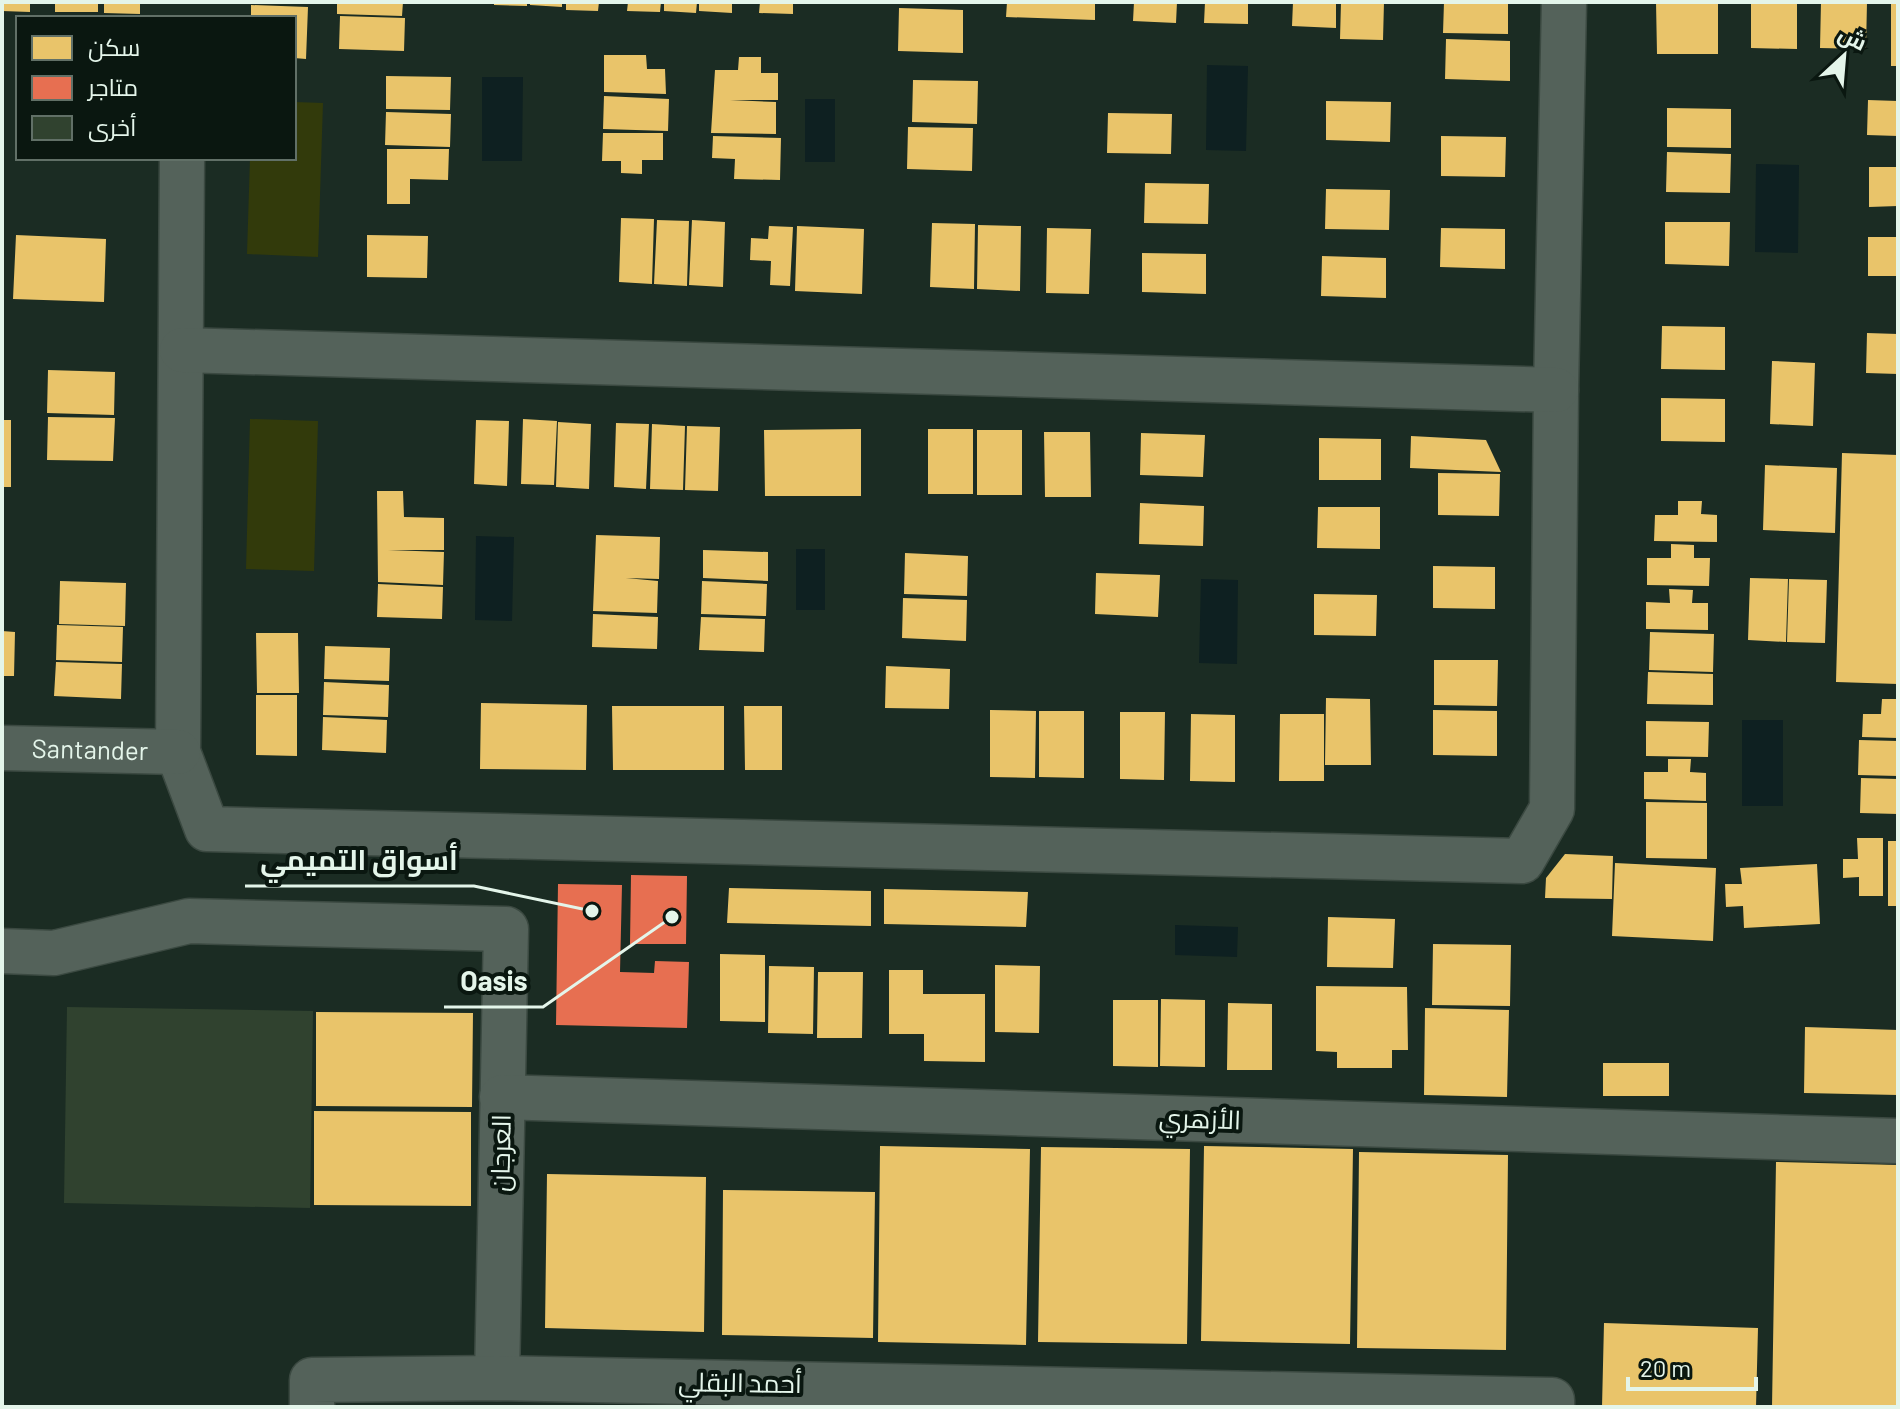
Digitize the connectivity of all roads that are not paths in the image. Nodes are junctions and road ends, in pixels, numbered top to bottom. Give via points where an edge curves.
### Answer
1 (1564, 2) edge
2 (182, 160) edge
3 (182, 350) junction
4 (1556, 390) junction
5 (2, 748) edge
6 (178, 752) junction
7 (2, 951) edge
8 (502, 1097) junction
9 (1898, 1141) edge
10 (497, 1378) junction
11 (312, 1393) edge
12 (1552, 1404) edge

1 - 4 street
2 - 3 street
3 - 4 street
3 - 6 street
4 - 6 street via 1552,809 1522,861 207,829
5 - 6 street, Santander
7 - 8 street, العرجان via 54,953 189,921 506,929
8 - 9 street, الأزهري
8 - 10 street, العرجان
10 - 11 street, أحمد البقلي
10 - 12 street, أحمد البقلي

